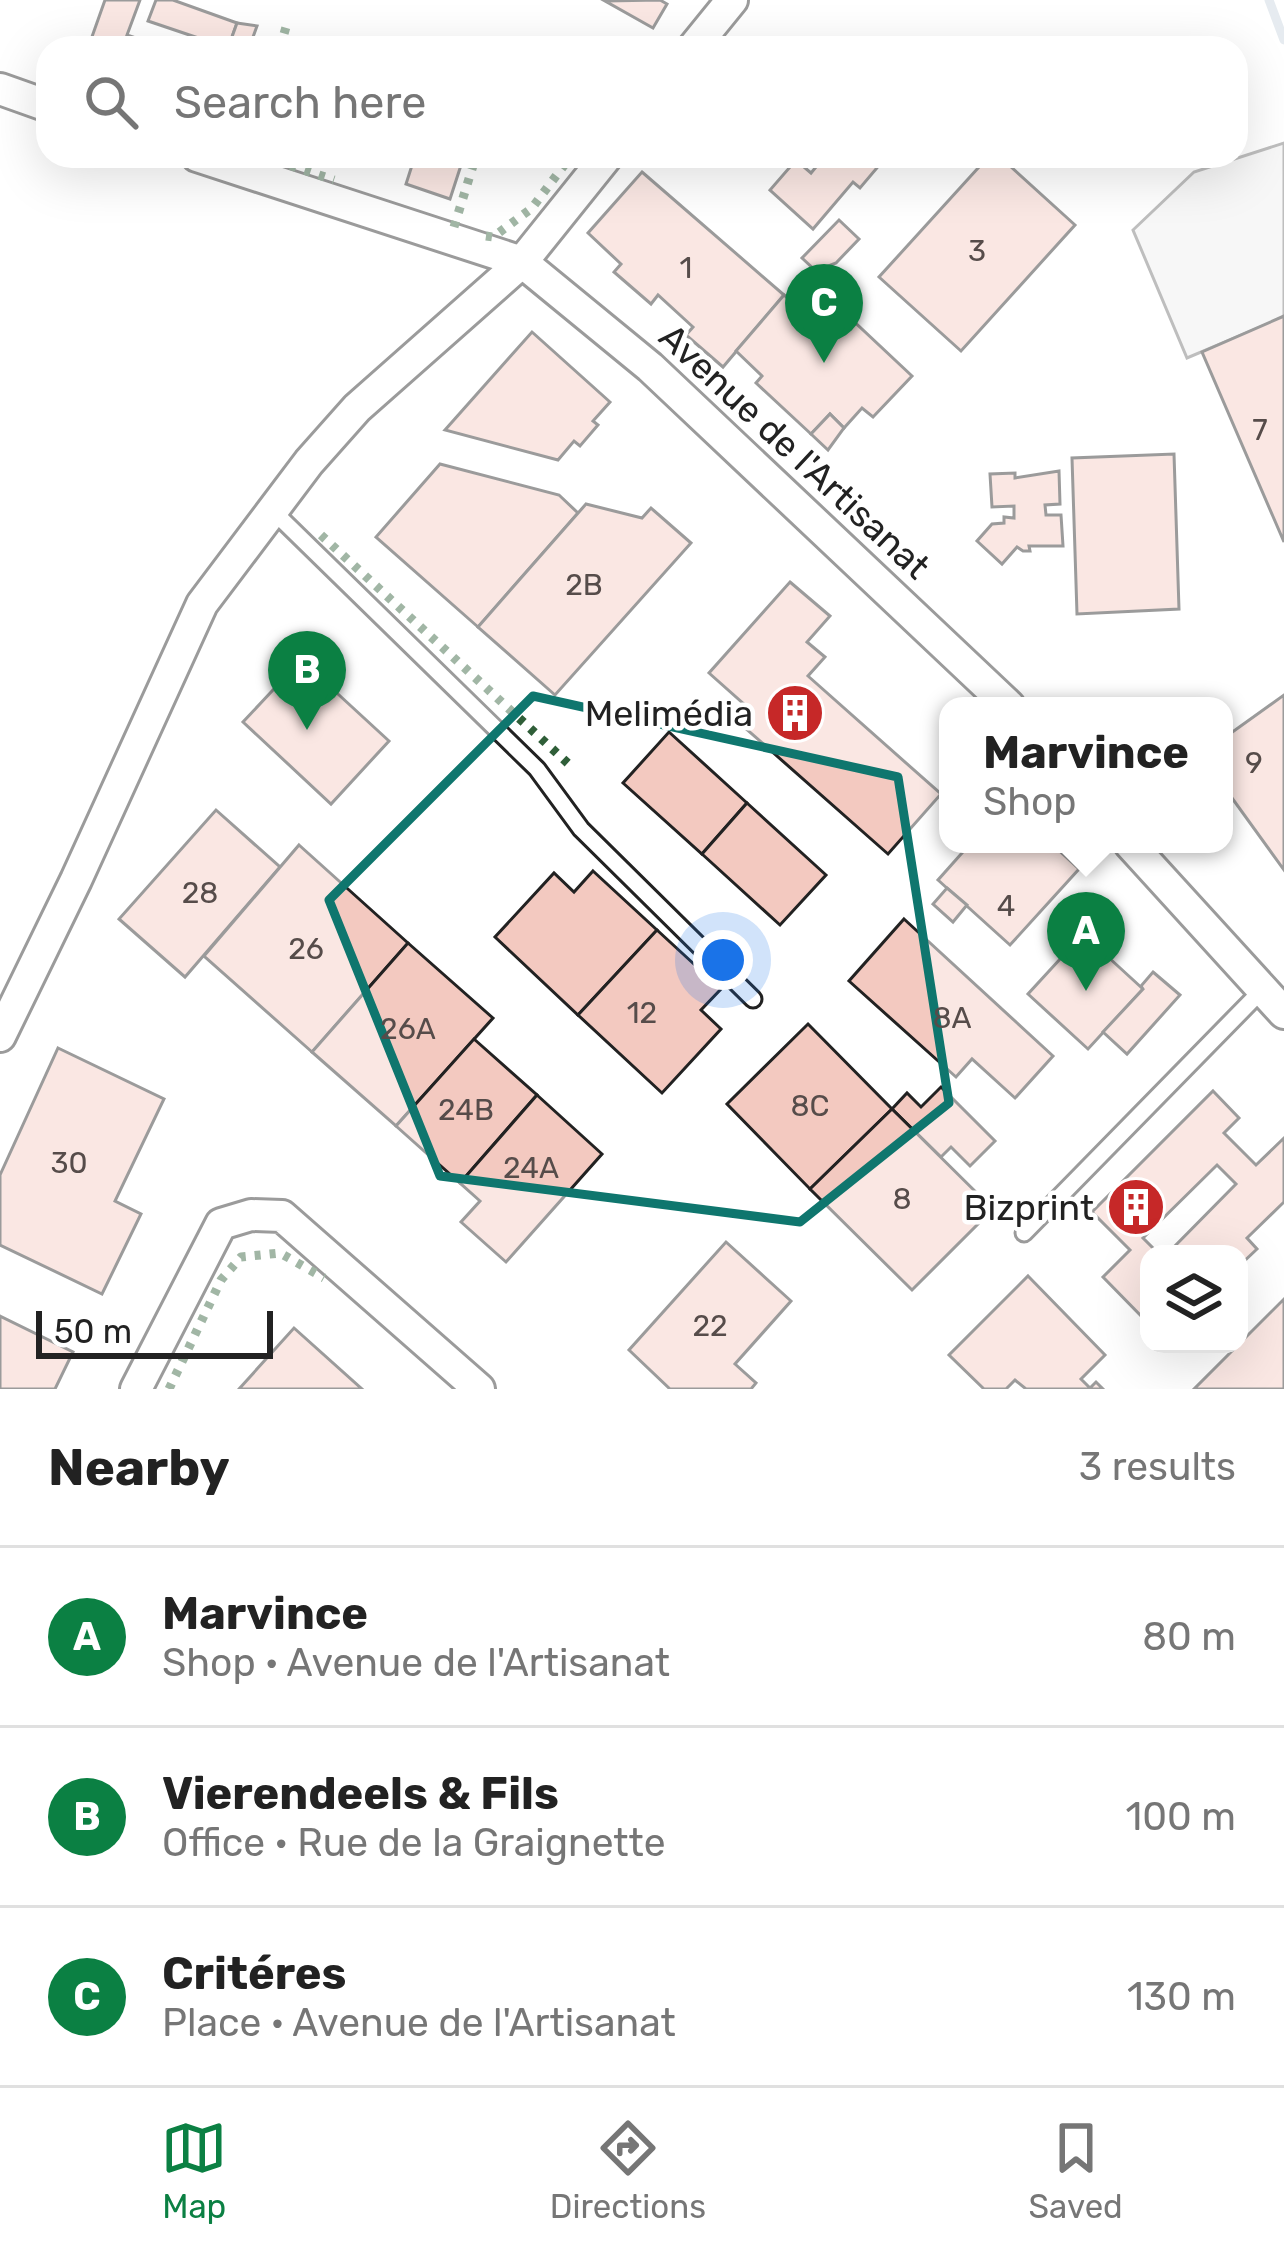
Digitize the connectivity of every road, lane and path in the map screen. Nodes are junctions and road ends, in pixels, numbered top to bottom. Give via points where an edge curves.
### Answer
1 (732, 0) edge
2 (703, 36) edge
3 (0, 89) edge
4 (36, 102) edge
5 (234, 168) edge
6 (597, 168) edge
7 (522, 262) junction
8 (271, 509) junction
9 (999, 697) edge
10 (1138, 853) edge
11 (1262, 989) junction
12 (753, 999) dead end
13 (1284, 1013) edge
14 (0, 1036) edge
15 (1024, 1233) dead end
16 (136, 1389) edge
17 (478, 1389) edge

1 - 2 street
3 - 4 street
5 - 7 street
6 - 7 street
7 - 8 street via 356,409
7 - 9 street, Avenue de l'Artisanat via 650,367
8 - 12 lane via 537,769 581,829
8 - 14 street via 202,604
10 - 11 street
11 - 13 street
11 - 15 lane
16 - 17 street via 221,1224 251,1215 282,1216

